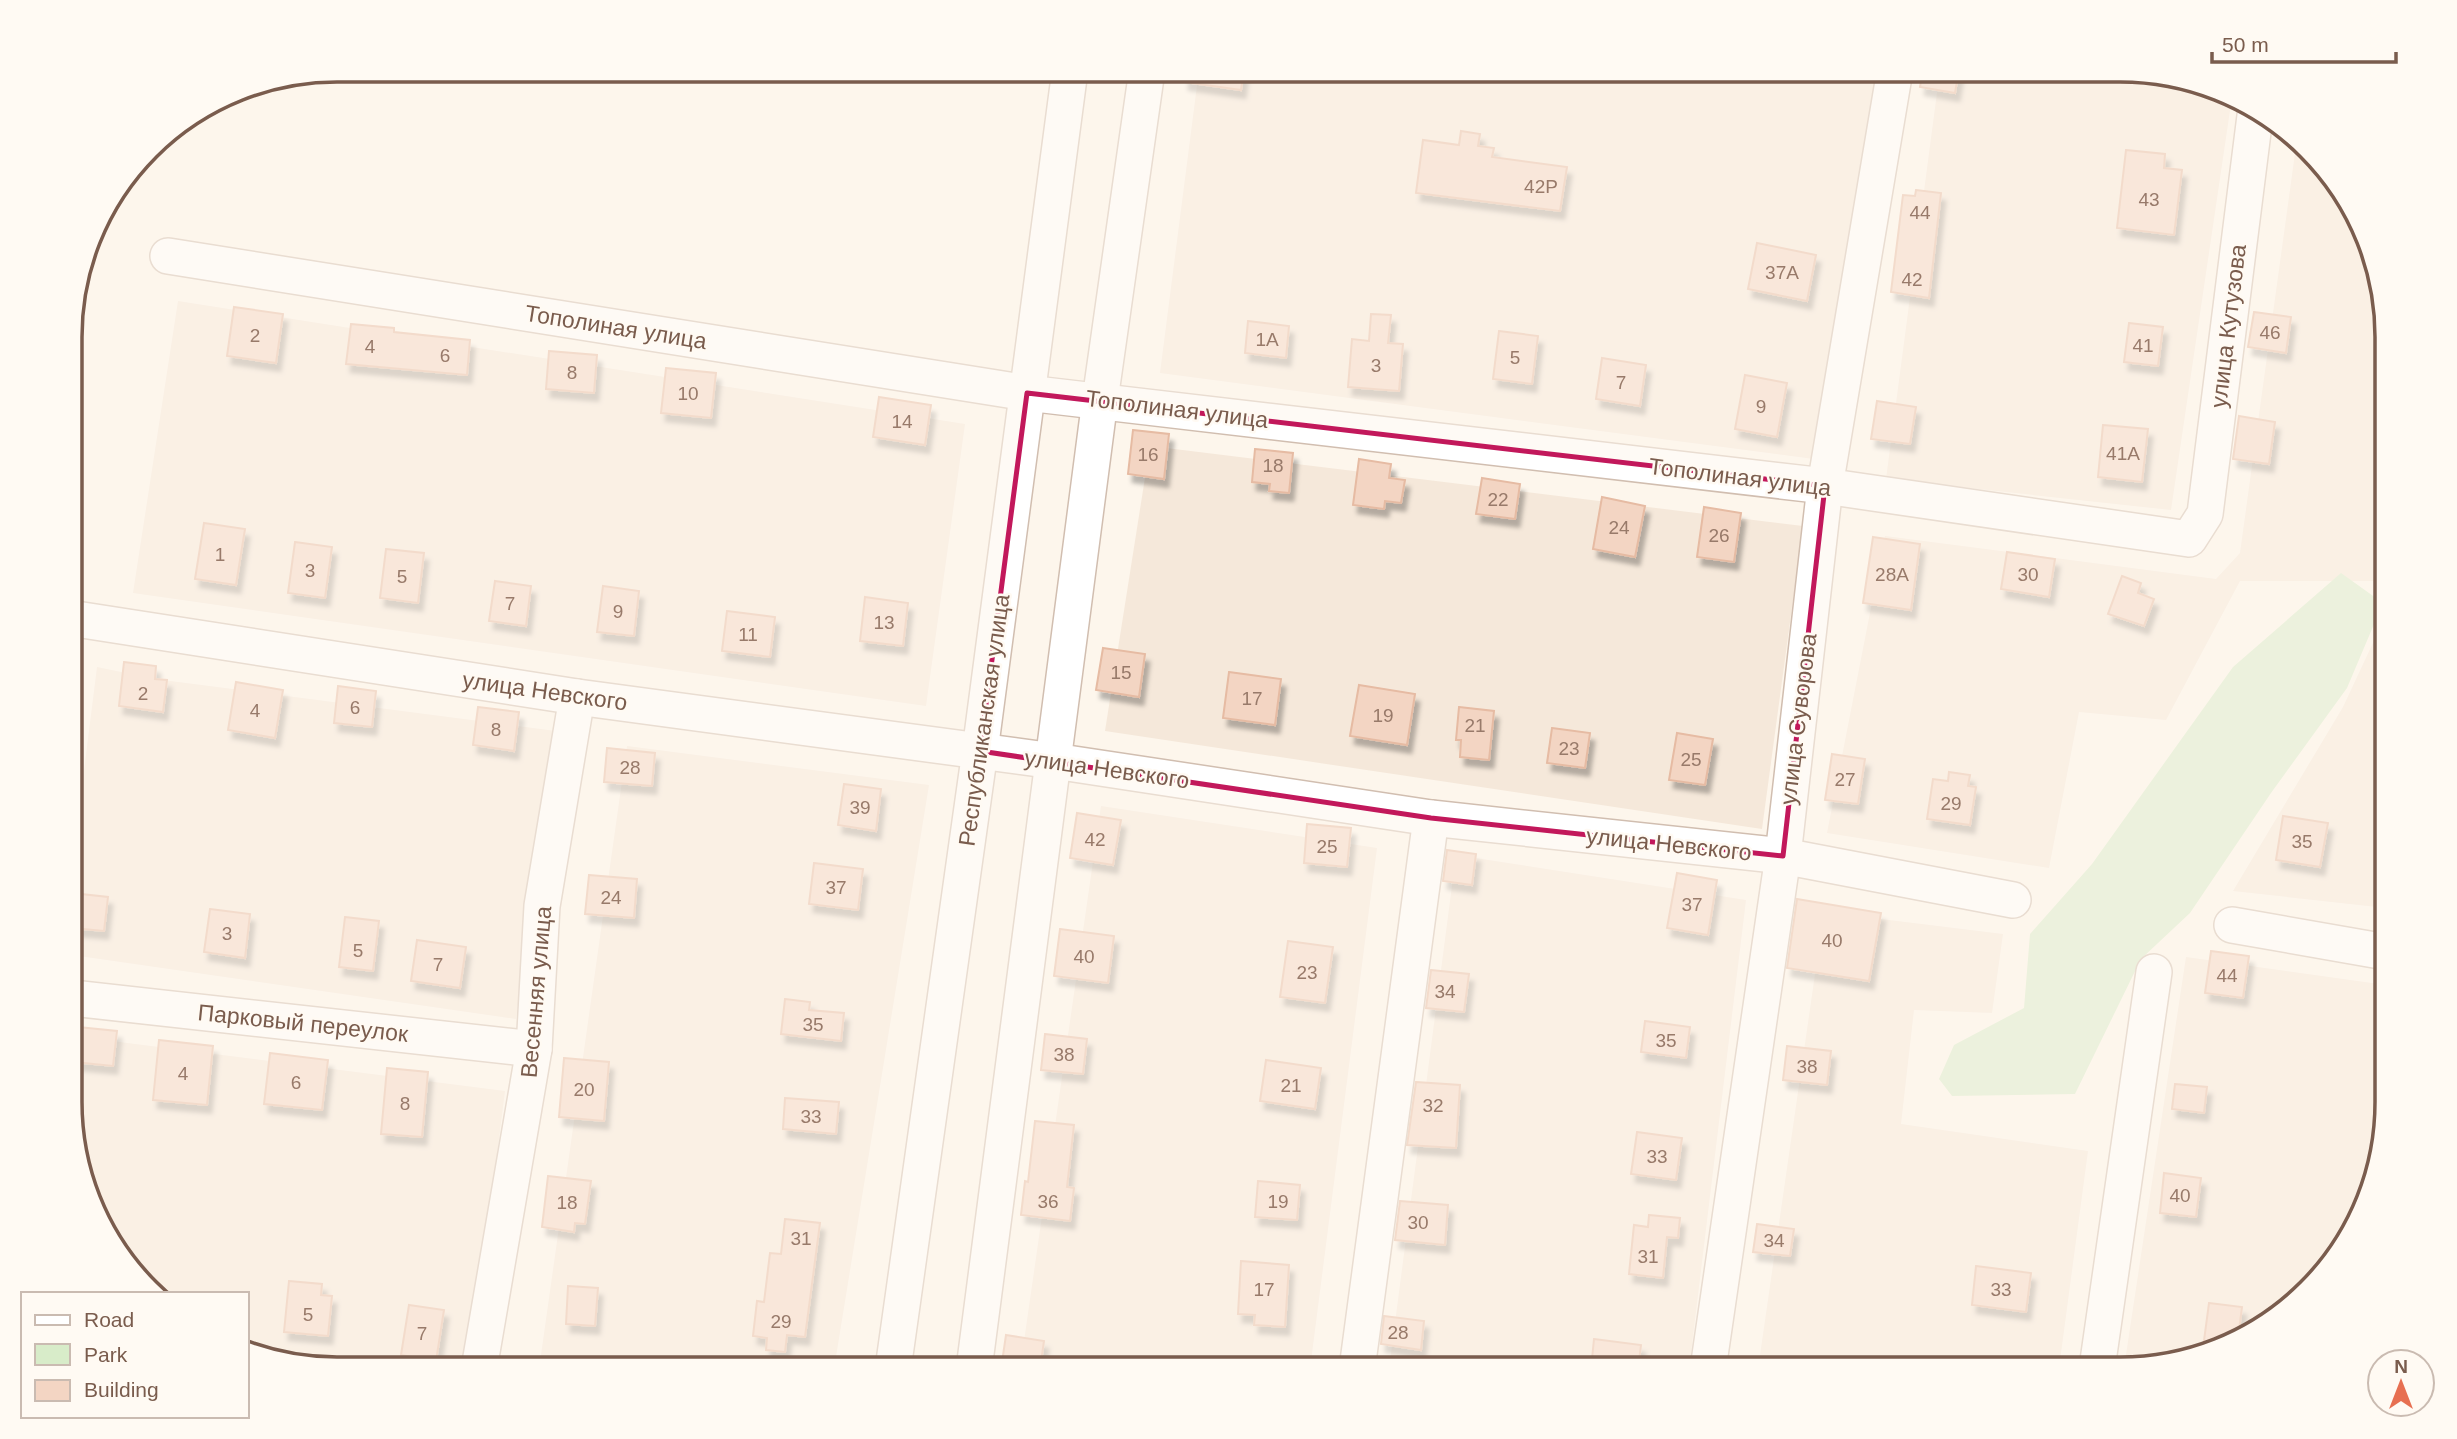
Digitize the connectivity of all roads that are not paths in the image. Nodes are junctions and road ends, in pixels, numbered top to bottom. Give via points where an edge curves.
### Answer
1 (1068, 82) edge
2 (1145, 82) edge
3 (1893, 82) edge
4 (2254, 121) edge
5 (168, 256) dead end
6 (1027, 393) junction
7 (1100, 400) junction
8 (1825, 486) junction
9 (2189, 540) joint
10 (82, 620) edge
11 (577, 697) junction
12 (980, 751) junction
13 (1055, 761) junction
14 (1431, 818) junction
15 (1783, 856) junction
16 (2013, 900) dead end
17 (2231, 925) dead end
18 (2375, 950) edge
19 (2154, 972) dead end
20 (82, 999) edge
21 (534, 1049) junction
22 (481, 1357) edge
23 (895, 1357) edge
24 (976, 1357) edge
25 (1359, 1357) edge
26 (1710, 1357) edge
27 (2099, 1357) edge

1 - 6 street, Республиканская улица
2 - 7 street
3 - 8 street, улица Суворова
4 - 9 street, улица Кутузова via 2205,514
5 - 6 street, Тополиная улица
6 - 7 street, Тополиная улица
6 - 12 street, Республиканская улица
7 - 8 street, Тополиная улица
7 - 13 street
8 - 9 street, Тополиная улица
8 - 15 street, улица Суворова
10 - 11 street, улица Невского
11 - 12 street, улица Невского
11 - 21 street, Весенняя улица via 542,906
12 - 13 street, улица Невского
12 - 23 street, Республиканская улица
13 - 14 street, улица Невского
13 - 24 street
14 - 15 street, улица Невского
14 - 25 street
15 - 16 street, улица Невского
15 - 26 street, улица Суворова
17 - 18 street
19 - 27 street
20 - 21 street, Парковый переулок
21 - 22 street, Весенняя улица

